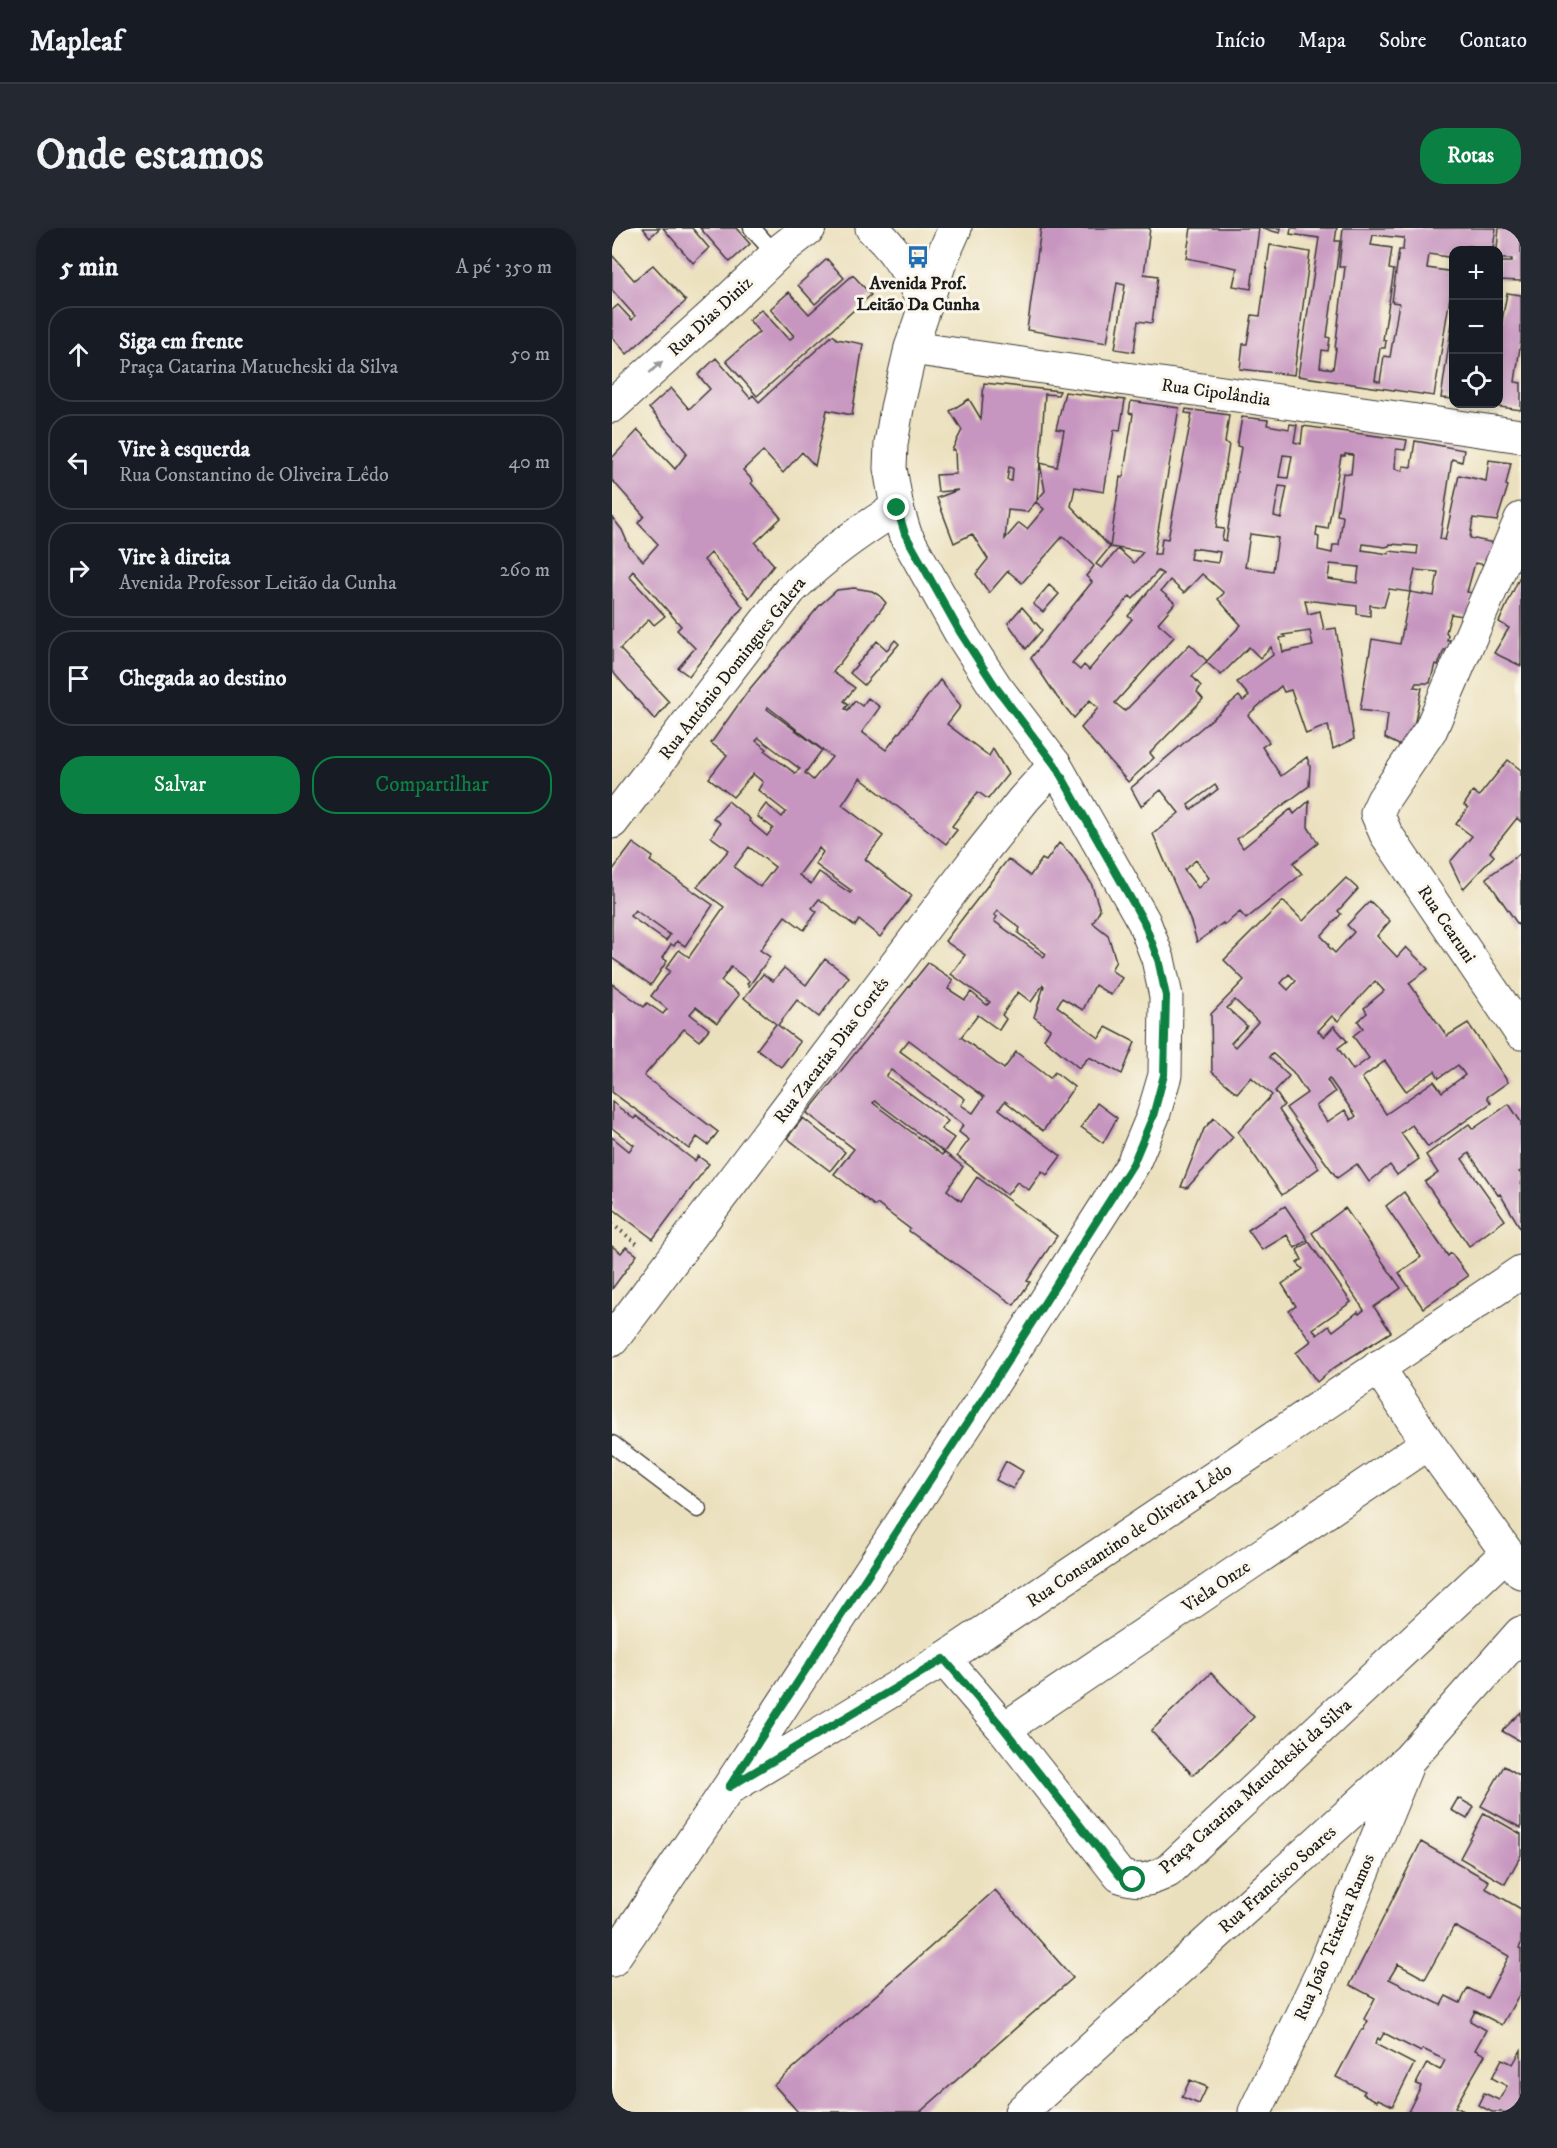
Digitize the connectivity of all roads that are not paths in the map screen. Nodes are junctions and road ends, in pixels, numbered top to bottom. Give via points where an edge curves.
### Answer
1 (752, 228) edge
2 (809, 228) edge
3 (873, 228) edge
4 (955, 228) edge
5 (777, 255) junction
6 (925, 306) junction
7 (911, 348) junction
8 (612, 406) edge
9 (1521, 435) edge
10 (897, 508) junction
11 (1521, 519) edge
12 (1055, 765) junction
13 (612, 822) edge
14 (1521, 1033) edge
15 (1521, 1272) edge
16 (612, 1340) edge
17 (1378, 1367) junction
18 (1428, 1443) junction
19 (612, 1444) edge
20 (698, 1509) dead end
21 (1514, 1563) edge
22 (1521, 1633) edge
23 (944, 1659) junction
24 (1004, 1729) junction
25 (1409, 1759) junction
26 (729, 1787) junction
27 (612, 1959) edge
28 (1021, 2112) edge
29 (1255, 2112) edge

1 - 5 lane
2 - 5 street, Rua Dias Diniz
3 - 6 street via 910,274
4 - 6 street
8 -> 5 street, Rua Dias Diniz
6 - 7 street
7 - 9 street, Rua Cipolândia
7 - 10 street via 891,444 890,468
10 - 12 street via 905,534 960,632
10 - 13 street, Rua Antônio Domingues Galera via 818,562 790,590
11 - 14 street, Rua Cearuni via 1431,729 1377,813 1386,834
12 - 16 street, Rua Zacarias Dias Cortês via 976,859
12 - 26 street via 1144,922 1158,959 1166,996 1167,1043 1164,1075 1153,1116 1133,1164
15 - 17 street, Rua Constantino de Oliveira Lêdo
17 - 18 street
17 - 23 street, Rua Constantino de Oliveira Lêdo
18 - 21 street
18 - 24 street, Viela Onze
19 - 20 lane
21 - 24 street, Praça Catarina Matucheski da Silva via 1168,1870 1152,1879 1120,1876
22 - 25 street, Rua Francisco Soares
23 - 24 street, Praça Catarina Matucheski da Silva
23 - 26 street, Rua Constantino de Oliveira Lêdo
25 - 28 street, Rua Francisco Soares
25 - 29 street, Rua João Teixeira Ramos via 1324,1968
26 - 27 street

